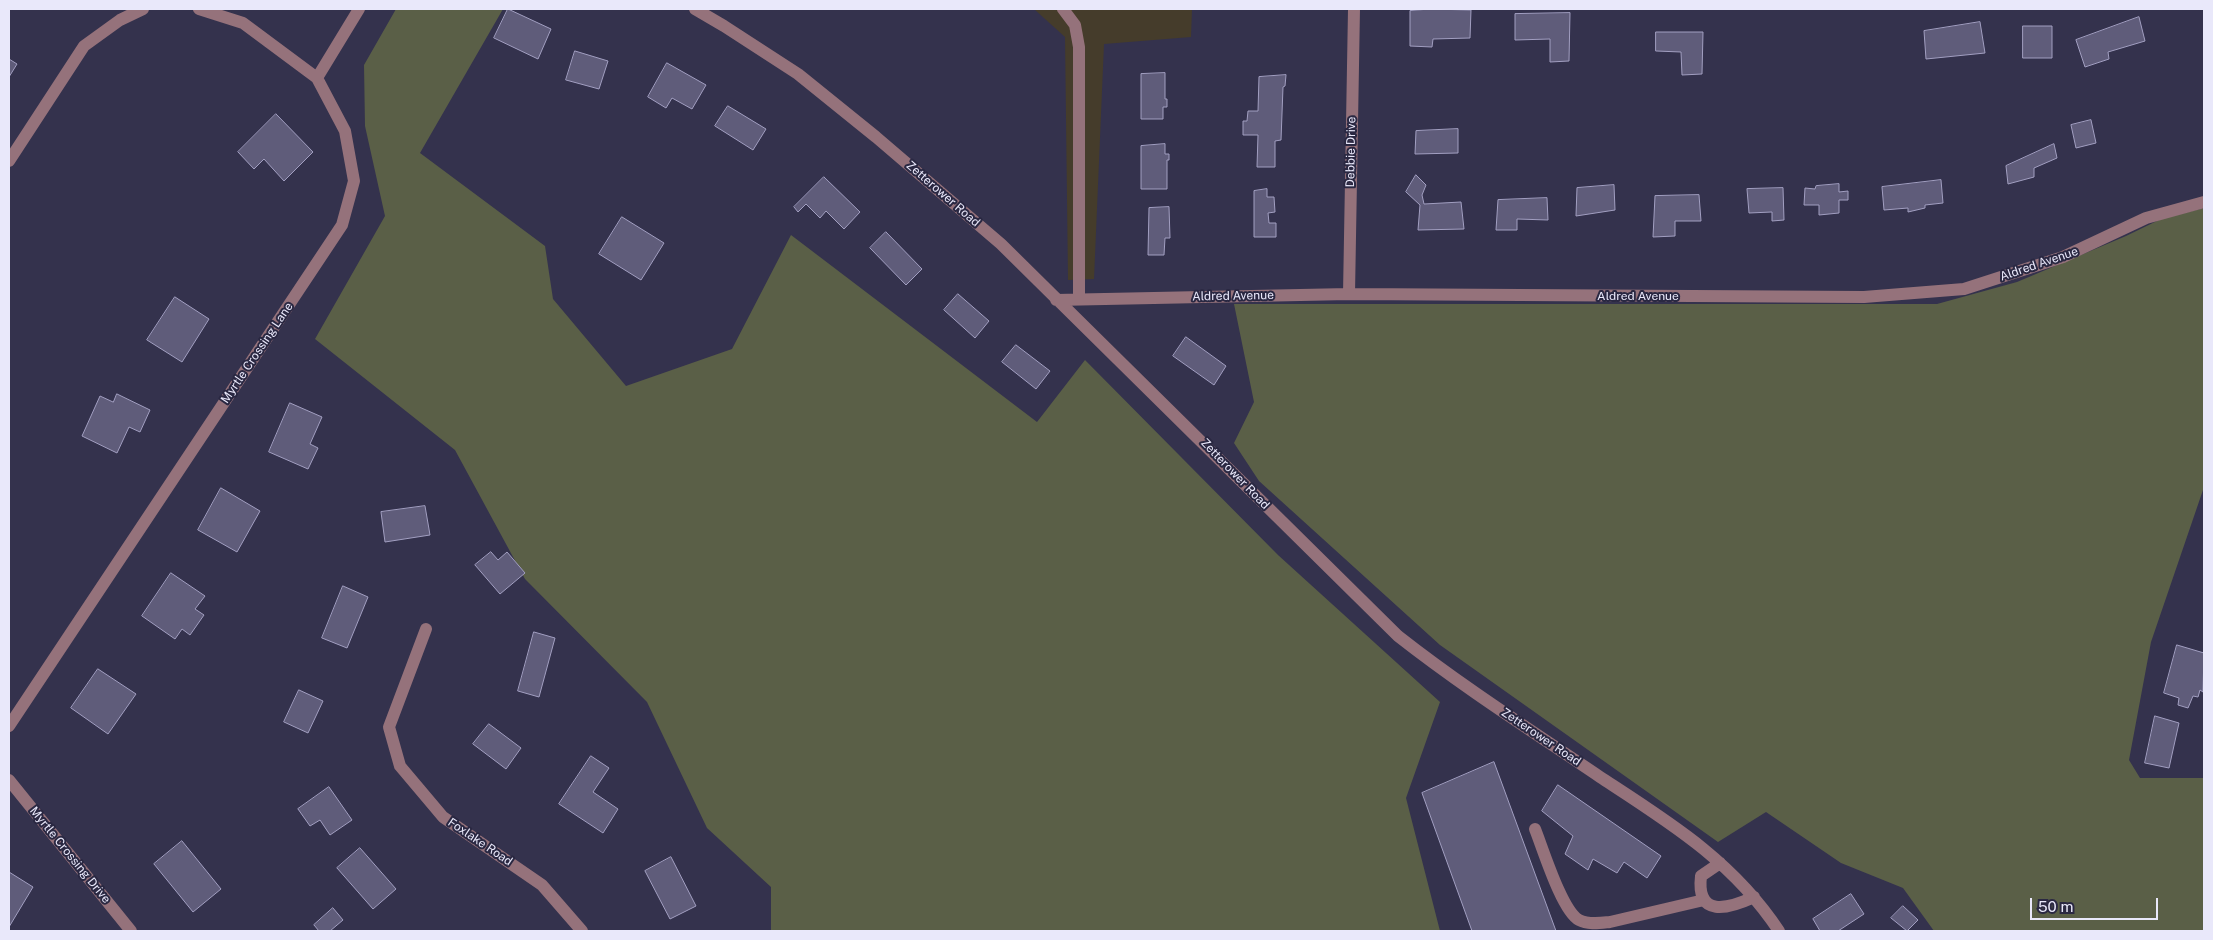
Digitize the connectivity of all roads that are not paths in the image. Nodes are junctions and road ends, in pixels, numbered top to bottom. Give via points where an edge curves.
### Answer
1 (143, 9) edge
2 (199, 9) edge
3 (359, 9) edge
4 (695, 9) edge
5 (1063, 9) edge
6 (1354, 9) edge
7 (317, 78) junction
8 (9, 161) edge
9 (2204, 202) edge
10 (1349, 294) junction
11 (1080, 299) junction
12 (1056, 300) junction
13 (426, 629) dead end
14 (9, 726) edge
15 (9, 780) edge
16 (1535, 829) dead end
17 (1720, 863) junction
18 (1754, 897) junction
19 (1704, 900) junction
20 (131, 931) edge
21 (582, 931) edge
22 (1779, 931) edge

1 - 8 street via 120,20 84,46
2 - 7 street, Myrtle Crossing Lane via 243,23
3 - 7 street
4 - 12 street, Zetterower Road via 798,74 869,131 1001,244
5 - 11 street via 1075,25 1079,47
6 - 10 street, Debbie Drive
7 - 14 street, Myrtle Crossing Lane via 347,139 354,181 342,225
9 - 10 street, Aldred Avenue via 2146,218 2063,257 1964,289 1864,297
10 - 11 street, Aldred Avenue
11 - 12 street, Aldred Avenue
12 - 17 street, Zetterower Road via 1398,636 1444,673 1689,836
13 - 21 street, Foxlake Road via 389,727 400,766 443,817 542,885
15 - 20 street, Myrtle Crossing Drive
16 - 19 street via 1562,899 1578,920 1595,924 1610,922
17 - 18 street, Zetterower Road
17 - 19 street via 1701,876 1699,888
18 - 19 street via 1722,909
18 - 22 street, Zetterower Road

